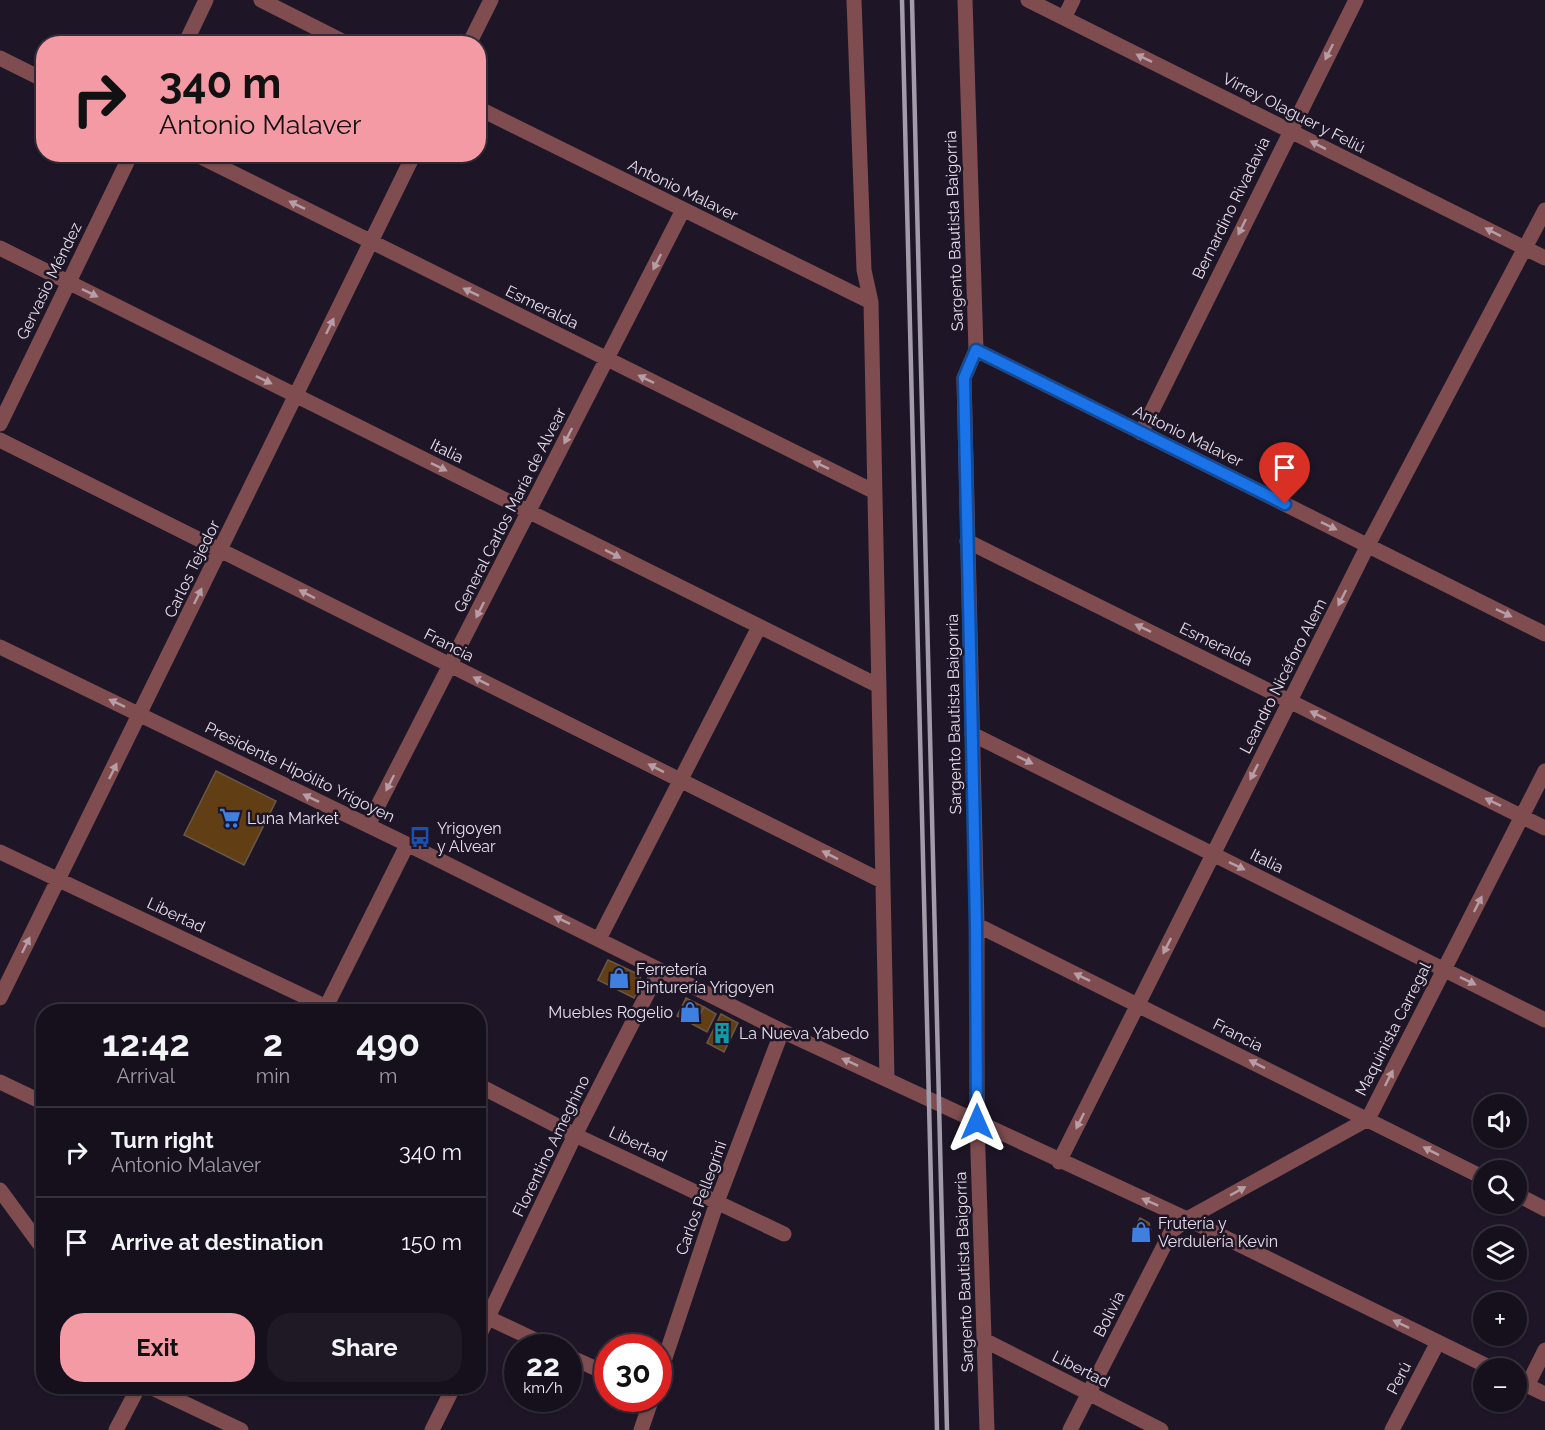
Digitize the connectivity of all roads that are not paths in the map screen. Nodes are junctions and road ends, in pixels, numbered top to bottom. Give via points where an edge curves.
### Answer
1 (206, 0) edge
2 (261, 0) edge
3 (491, 0) edge
4 (854, 0) edge
5 (965, 0) edge
6 (1028, 0) edge
7 (1073, 0) edge
8 (1356, 0) edge
9 (1064, 18) junction
10 (189, 36) edge
11 (332, 36) edge
12 (473, 36) edge
13 (0, 58) edge
14 (36, 76) edge
15 (486, 112) edge
16 (1289, 130) junction
17 (127, 162) edge
18 (211, 162) edge
19 (410, 162) edge
20 (683, 210) junction
21 (1545, 210) edge
22 (371, 242) junction
23 (0, 248) edge
24 (1527, 249) junction
25 (1545, 258) edge
26 (69, 282) junction
27 (871, 302) junction
28 (976, 350) junction
29 (607, 359) junction
30 (296, 395) junction
31 (0, 424) edge
32 (1141, 433) junction
33 (0, 440) edge
34 (873, 491) junction
35 (530, 512) junction
36 (967, 541) junction
37 (1368, 545) junction
38 (220, 550) junction
39 (759, 627) junction
40 (1545, 634) edge
41 (0, 647) edge
42 (451, 666) junction
43 (879, 686) junction
44 (1290, 701) junction
45 (141, 714) junction
46 (972, 734) junction
47 (1545, 771) edge
48 (680, 780) junction
49 (1523, 817) junction
50 (368, 825) junction
51 (1545, 828) edge
52 (407, 845) junction
53 (0, 852) edge
54 (1213, 854) junction
55 (59, 879) junction
56 (882, 881) junction
57 (976, 924) junction
58 (598, 939) junction
59 (1444, 969) junction
60 (659, 971) junction
61 (0, 998) edge
62 (317, 1004) edge
63 (332, 1004) edge
64 (1138, 1004) junction
65 (1545, 1020) edge
66 (782, 1030) junction
67 (887, 1079) junction
68 (0, 1082) edge
69 (486, 1089) edge
70 (36, 1099) edge
71 (1368, 1119) junction
72 (977, 1122) junction
73 (575, 1135) junction
74 (1059, 1162) junction
75 (1473, 1172) edge
76 (0, 1190) edge
77 (1527, 1200) edge
78 (717, 1202) junction
79 (1545, 1209) edge
80 (1187, 1219) junction
81 (783, 1234) dead end
82 (36, 1239) edge
83 (486, 1311) edge
84 (486, 1316) edge
85 (523, 1334) edge
86 (672, 1337) edge
87 (984, 1340) junction
88 (1438, 1342) junction
89 (1545, 1350) edge
90 (1473, 1359) edge
91 (1527, 1376) edge
92 (1527, 1385) edge
93 (1089, 1393) junction
94 (135, 1394) edge
95 (165, 1394) edge
96 (450, 1394) edge
97 (1545, 1394) edge
98 (647, 1412) edge
99 (116, 1430) edge
100 (241, 1430) edge
101 (432, 1430) edge
102 (641, 1430) edge
103 (987, 1430) edge
104 (1070, 1430) edge
105 (1161, 1430) edge
106 (1392, 1430) edge

1 - 10 street
2 - 11 street
3 - 12 street
4 - 27 street via 864,270
5 - 28 street, Sargento Bautista Baigorria
6 - 9 street, Virrey Olaguer y Feliú
7 - 9 street
8 -> 16 street, Bernardino Rivadavia
16 -> 9 street, Virrey Olaguer y Feliú
13 - 14 street
15 - 20 street, Antonio Malaver
24 -> 16 street, Virrey Olaguer y Feliú
16 -> 32 street, Bernardino Rivadavia
17 - 26 street, Gervasio Méndez
22 -> 18 street, Esmeralda
19 - 22 street, Carlos Tejedor
20 - 27 street, Antonio Malaver
20 -> 29 street, General Carlos María de Alvear
21 - 24 street, Leandro Nicéforo Alem
29 -> 22 street, Esmeralda
30 -> 22 street, Carlos Tejedor
23 - 26 street, Italia
24 - 25 street, Virrey Olaguer y Feliú
24 - 37 street, Leandro Nicéforo Alem
26 -> 30 street, Italia
26 - 31 street, Gervasio Méndez
27 - 34 street
28 - 32 street, Antonio Malaver
28 - 36 street, Sargento Bautista Baigorria via 964,378
34 -> 29 street, Esmeralda
29 -> 35 street, General Carlos María de Alvear
30 -> 35 street, Italia
30 - 38 street, Carlos Tejedor
32 -> 37 street, Antonio Malaver
33 - 38 street, Francia
34 - 43 street
35 -> 39 street, Italia
35 -> 42 street, General Carlos María de Alvear
44 -> 36 street, Esmeralda
36 - 46 street, Sargento Bautista Baigorria
37 -> 40 street, Antonio Malaver
37 -> 44 street, Leandro Nicéforo Alem
42 -> 38 street, Francia
45 -> 38 street, Carlos Tejedor
39 - 43 street, Italia
39 - 48 street
45 -> 41 street, Presidente Hipólito Yrigoyen
48 -> 42 street, Francia
42 -> 50 street, General Carlos María de Alvear
43 - 56 street
49 -> 44 street, Esmeralda
44 -> 54 street, Leandro Nicéforo Alem
50 -> 45 street, Presidente Hipólito Yrigoyen
55 -> 45 street, Carlos Tejedor
46 -> 54 street, Italia
46 - 57 street, Sargento Bautista Baigorria
47 - 49 street, Maquinista Carregal
56 -> 48 street, Francia
48 - 58 street
49 - 51 street, Esmeralda
59 -> 49 street, Maquinista Carregal
50 - 52 street, Presidente Hipólito Yrigoyen
58 -> 52 street, Presidente Hipólito Yrigoyen
52 - 63 street
53 - 55 street, Libertad
54 -> 59 street, Italia
54 -> 64 street, Leandro Nicéforo Alem
61 -> 55 street, Carlos Tejedor
55 - 62 street, Libertad
56 - 67 street
64 -> 57 street, Francia
57 - 72 street, Sargento Bautista Baigorria
58 - 60 street, Presidente Hipólito Yrigoyen
59 -> 65 street, Italia
71 -> 59 street, Maquinista Carregal
60 - 66 street, Presidente Hipólito Yrigoyen
60 - 73 street, Florentino Ameghino
71 -> 64 street, Francia
64 -> 74 street, Leandro Nicéforo Alem
67 -> 66 street, Presidente Hipólito Yrigoyen
66 - 78 street, Carlos Pellegrini
67 - 72 street, Presidente Hipólito Yrigoyen
68 - 70 street
69 - 73 street, Libertad
75 -> 71 street, Francia
80 -> 71 street, Maquinista Carregal
72 - 74 street, Presidente Hipólito Yrigoyen
72 - 87 street, Sargento Bautista Baigorria
73 - 78 street, Libertad
73 - 83 street, Florentino Ameghino
80 -> 74 street, Presidente Hipólito Yrigoyen
76 - 82 street
77 - 79 street
78 - 81 street, Libertad
78 - 86 street, Carlos Pellegrini
88 -> 80 street, Presidente Hipólito Yrigoyen
80 - 93 street, Bolivia via 1171,1232
84 - 85 street
87 - 93 street, Libertad
87 - 103 street, Sargento Bautista Baigorria
88 - 90 street, Presidente Hipólito Yrigoyen
88 - 106 street, Perú
89 - 91 street
92 - 97 street
93 - 104 street, Bolivia
93 - 105 street, Libertad
94 - 99 street
95 - 100 street
96 - 101 street
98 - 102 street

